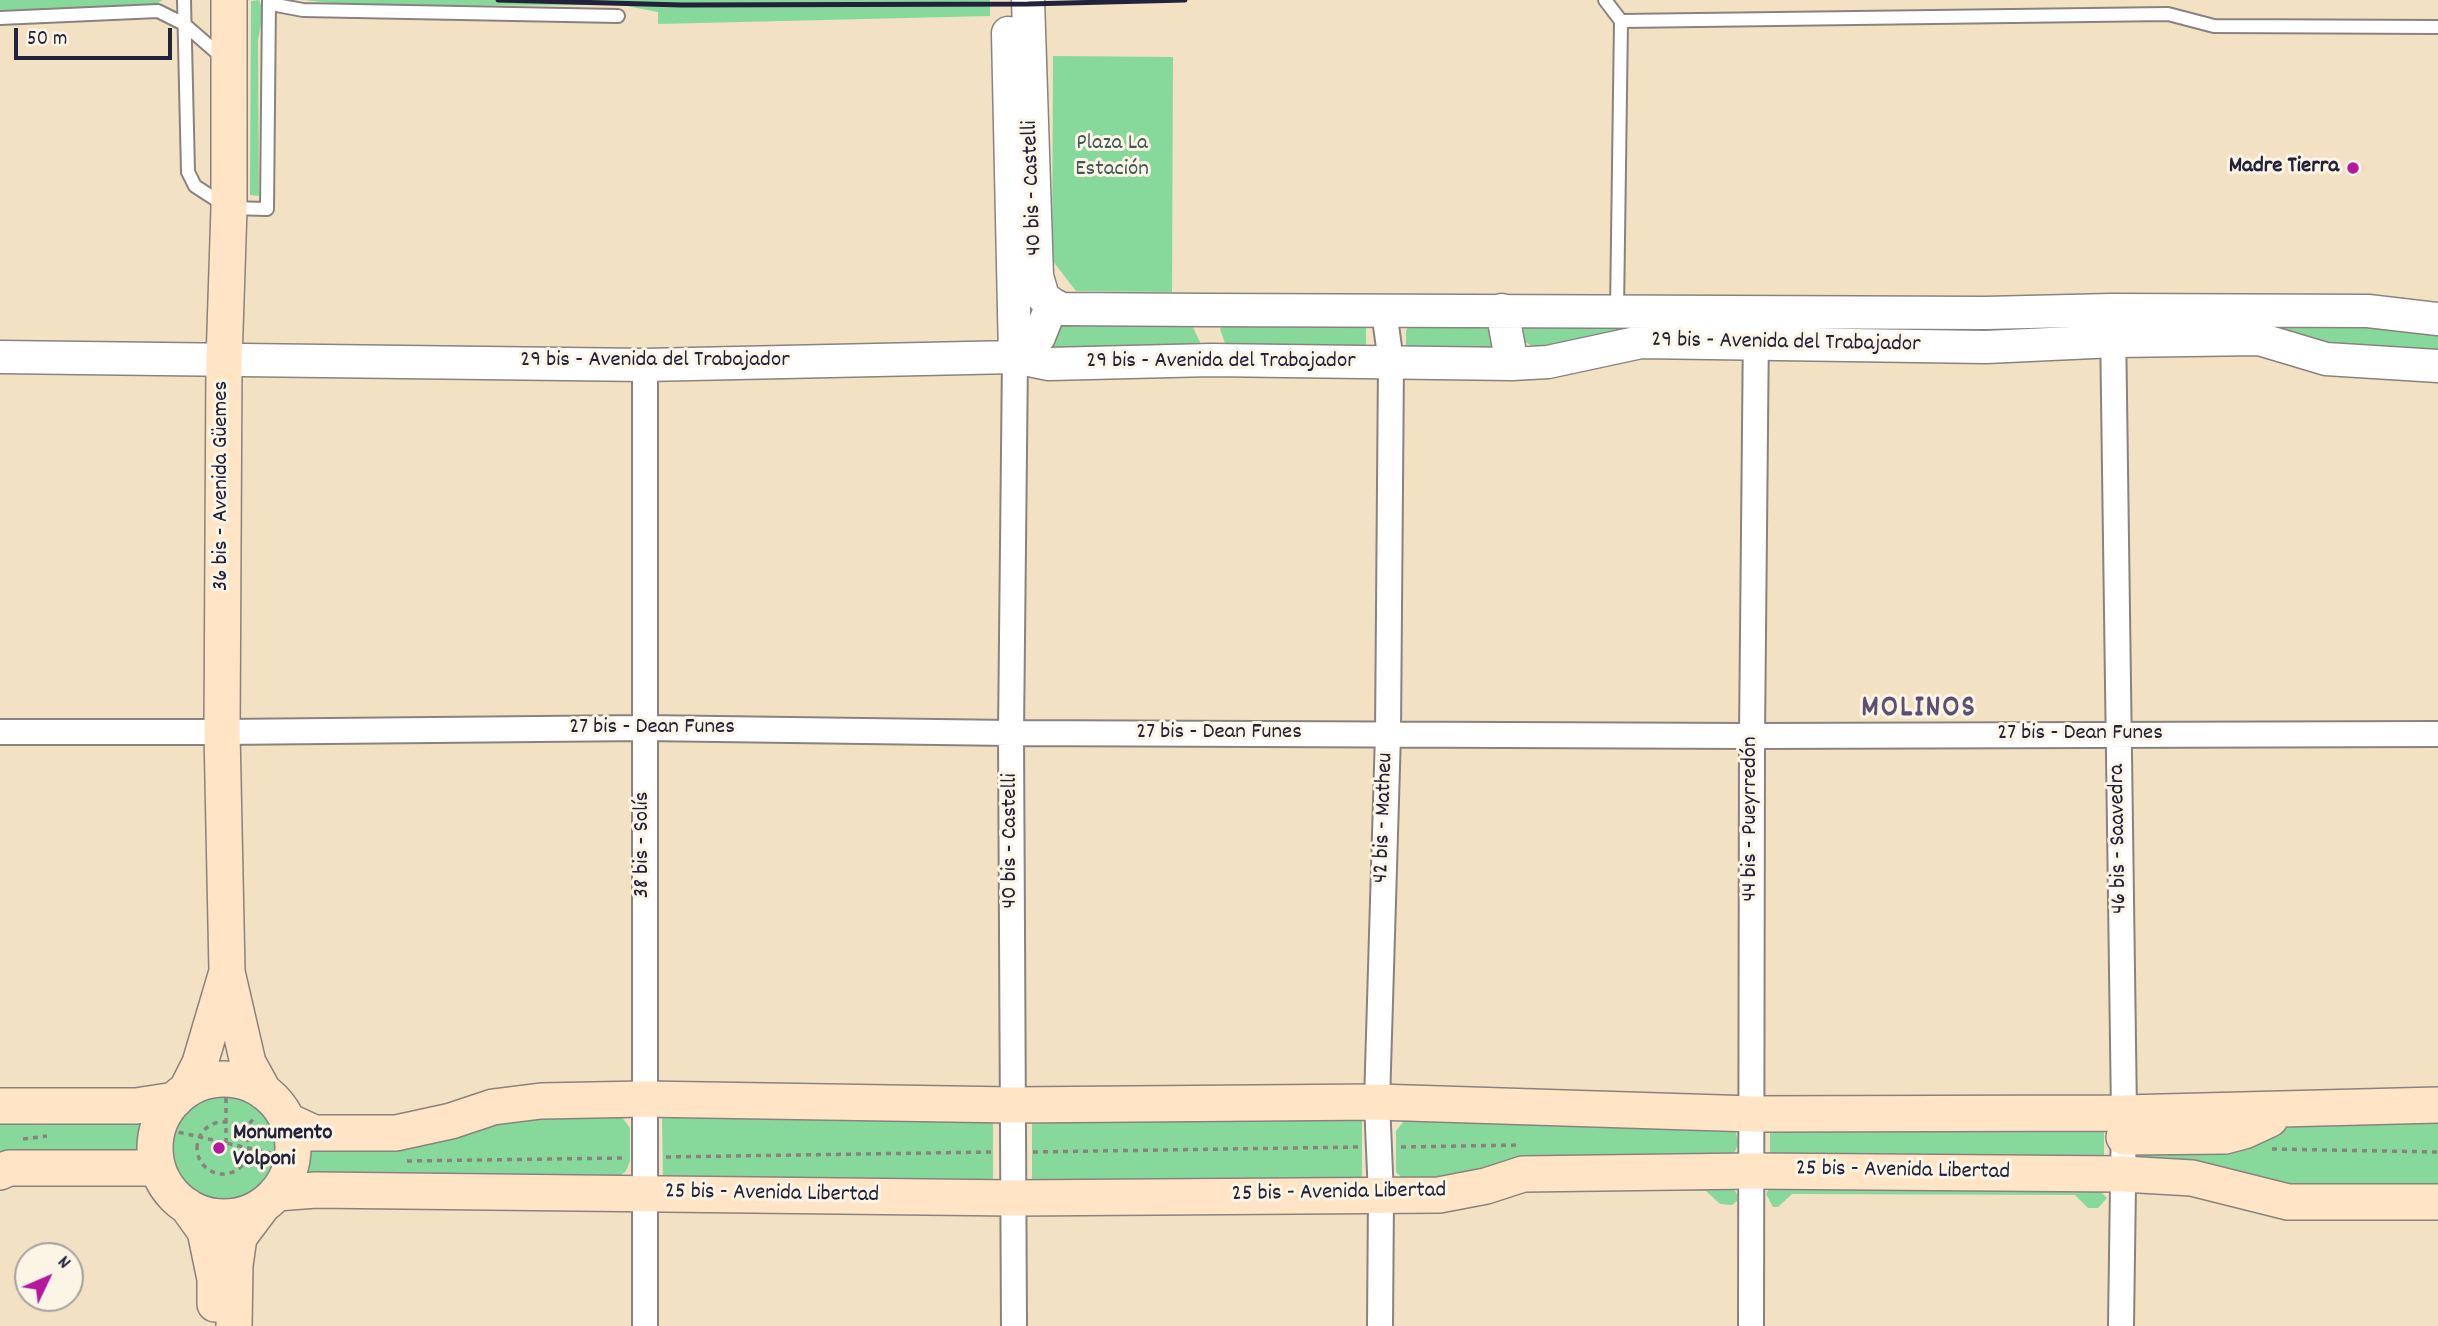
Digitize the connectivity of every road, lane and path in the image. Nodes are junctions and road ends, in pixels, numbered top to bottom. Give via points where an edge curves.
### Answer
1 (229, 0) edge
2 (1007, 0) edge
3 (1028, 0) edge
4 (1605, 0) edge
5 (186, 1) edge
6 (270, 2) edge
7 (158, 11) junction
8 (618, 16) dead end
9 (0, 18) edge
10 (1621, 21) junction
11 (184, 24) junction
12 (2438, 27) edge
13 (229, 63) junction
14 (1020, 86) junction
15 (229, 208) junction
16 (1052, 304) junction
17 (1205, 310) junction
18 (1502, 310) junction
19 (2112, 310) junction
20 (1384, 311) junction
21 (1617, 311) junction
22 (1986, 313) junction
23 (2438, 319) edge
24 (1756, 327) junction
25 (2115, 341) junction
26 (1986, 348) junction
27 (0, 357) edge
28 (1015, 357) junction
29 (1211, 360) junction
30 (224, 361) junction
31 (1391, 362) junction
32 (1512, 364) junction
33 (645, 365) junction
34 (2438, 366) edge
35 (643, 728) junction
36 (0, 732) edge
37 (222, 732) junction
38 (1012, 733) junction
39 (1388, 734) junction
40 (2438, 734) edge
41 (1752, 736) junction
42 (2119, 736) junction
43 (227, 972) junction
44 (264, 1092) junction
45 (644, 1099) junction
46 (1377, 1102) junction
47 (173, 1105) junction
48 (1012, 1105) junction
49 (2438, 1105) edge
50 (0, 1106) edge
51 (1753, 1114) junction
52 (288, 1121) junction
53 (2124, 1125) junction
54 (199, 1137) junction
55 (1518, 1145) dead end
56 (1379, 1147) junction
57 (250, 1148) junction
58 (2260, 1149) dead end
59 (1013, 1152) junction
60 (2438, 1152) edge
61 (645, 1157) junction
62 (302, 1160) junction
63 (394, 1161) dead end
64 (158, 1168) junction
65 (1751, 1171) junction
66 (0, 1172) edge
67 (2123, 1174) junction
68 (645, 1193) junction
69 (1381, 1196) junction
70 (1014, 1198) junction
71 (270, 1199) junction
72 (2438, 1202) edge
73 (187, 1206) junction
74 (215, 1326) edge
75 (234, 1326) edge
76 (646, 1326) edge
77 (1014, 1326) edge
78 (1380, 1326) edge
79 (1751, 1326) edge
80 (2121, 1326) edge

1 - 13 main road, 36 bis - Avenida Güemes
2 - 14 street, 40 bis - Castelli
3 - 14 street, 40 bis - Castelli
4 - 10 lane
5 - 7 lane
5 - 11 lane
6 - 8 lane via 303,10
6 - 15 lane via 267,209
7 - 9 lane
7 - 11 lane
10 - 12 lane via 2168,14 2214,26
10 - 21 lane
11 - 13 lane
11 - 15 lane via 188,172 195,186
13 - 15 main road, 36 bis - Avenida Güemes
14 - 16 street, 40 bis - Castelli via 1037,276 1043,297
14 - 28 street, 40 bis - Castelli
15 - 30 main road, 36 bis - Avenida Güemes
16 - 17 street, 29 bis - Avenida del Trabajador via 1062,309
16 - 28 street via 1039,337
17 - 20 street, 29 bis - Avenida del Trabajador
17 - 29 street
18 - 20 street, 29 bis - Avenida del Trabajador
18 - 21 street, 29 bis - Avenida del Trabajador
18 - 32 street
19 - 22 street, 29 bis - Avenida del Trabajador
19 - 23 street, 29 bis - Avenida del Trabajador via 2368,311
19 - 25 street, 46 bis - Saavedra
20 - 31 street, 42 bis - Matheu
21 - 24 street, 29 bis - Avenida del Trabajador
22 - 24 street, 29 bis - Avenida del Trabajador
22 - 26 street
24 - 26 street, 29 bis - Avenida del Trabajador
24 - 32 street, 29 bis - Avenida del Trabajador
24 - 41 street, 44 bis - Pueyrredón
25 - 26 street, 29 bis - Avenida del Trabajador
25 - 34 street, 29 bis - Avenida del Trabajador via 2259,339 2326,359
25 - 42 street, 46 bis - Saavedra
27 - 30 street, 29 bis - Avenida del Trabajador
28 - 29 street, 29 bis - Avenida del Trabajador via 1049,364
28 - 33 street, 29 bis - Avenida del Trabajador
28 - 38 street, 40 bis - Castelli
29 - 31 street, 29 bis - Avenida del Trabajador
30 - 33 street, 29 bis - Avenida del Trabajador
30 - 37 main road, 36 bis - Avenida Güemes
31 - 32 street, 29 bis - Avenida del Trabajador
31 - 39 street, 42 bis - Matheu
33 - 35 street, 38 bis - Solís
35 - 37 street, 27 bis - Dean Funes
35 - 38 street, 27 bis - Dean Funes
35 - 45 street, 38 bis - Solís
36 - 37 street, 27 bis - Dean Funes
37 - 43 main road, 36 bis - Avenida Güemes
38 - 39 street, 27 bis - Dean Funes
38 - 48 street, 40 bis - Castelli
39 - 41 street, 27 bis - Dean Funes
39 - 46 street, 42 bis - Matheu
40 - 42 street, 27 bis - Dean Funes
41 - 42 street, 27 bis - Dean Funes
41 - 51 street, 44 bis - Pueyrredón
42 - 53 street, 46 bis - Saavedra
43 - 44 main road, 36 bis - Avenida Güemes via 248,1063
43 - 47 main road, 36 bis - Avenida Güemes via 200,1063
44 - 47 main road via 226,1079 206,1081
44 - 52 main road, 36 bis - Avenida Güemes
45 - 48 main road
45 - 52 main road via 493,1107 396,1133 314,1133
45 - 61 street, 38 bis - Solís
46 - 48 main road
46 - 51 main road
46 - 56 street, 42 bis - Matheu
47 - 50 main road
47 - 54 path
47 - 64 main road via 155,1141
48 - 59 street, 40 bis - Castelli
49 - 53 main road via 2289,1110
51 - 53 main road
51 - 65 street, 44 bis - Pueyrredón
52 - 62 main road
53 - 67 street, 46 bis - Saavedra
54 - 57 path
54 - 57 path via 210,1125 226,1121 242,1128
54 - 57 path via 201,1162 215,1173 241,1168
55 - 56 path
56 - 59 path
56 - 69 street, 42 bis - Matheu
57 - 62 path
58 - 60 path
59 - 61 path
59 - 70 street, 40 bis - Castelli
61 - 63 path
61 - 68 street, 38 bis - Solís
62 - 71 main road
64 - 66 main road via 9,1168
64 - 73 main road via 164,1183
65 - 67 main road, 25 bis - Avenida Libertad
65 - 69 main road, 25 bis - Avenida Libertad via 1524,1174 1439,1195
65 - 79 street, 44 bis - Pueyrredón
67 - 72 main road, 25 bis - Avenida Libertad via 2192,1178 2288,1202
67 - 80 street, 46 bis - Saavedra
68 - 70 main road, 25 bis - Avenida Libertad
68 - 71 main road, 25 bis - Avenida Libertad via 316,1190
68 - 76 street, 38 bis - Solís
69 - 70 main road, 25 bis - Avenida Libertad
69 - 78 street, 42 bis - Matheu
70 - 77 street, 40 bis - Castelli
71 - 73 main road, 25 bis - Avenida Libertad via 249,1213 217,1217
71 - 75 main road via 239,1237
73 - 74 main road via 205,1231 215,1279

